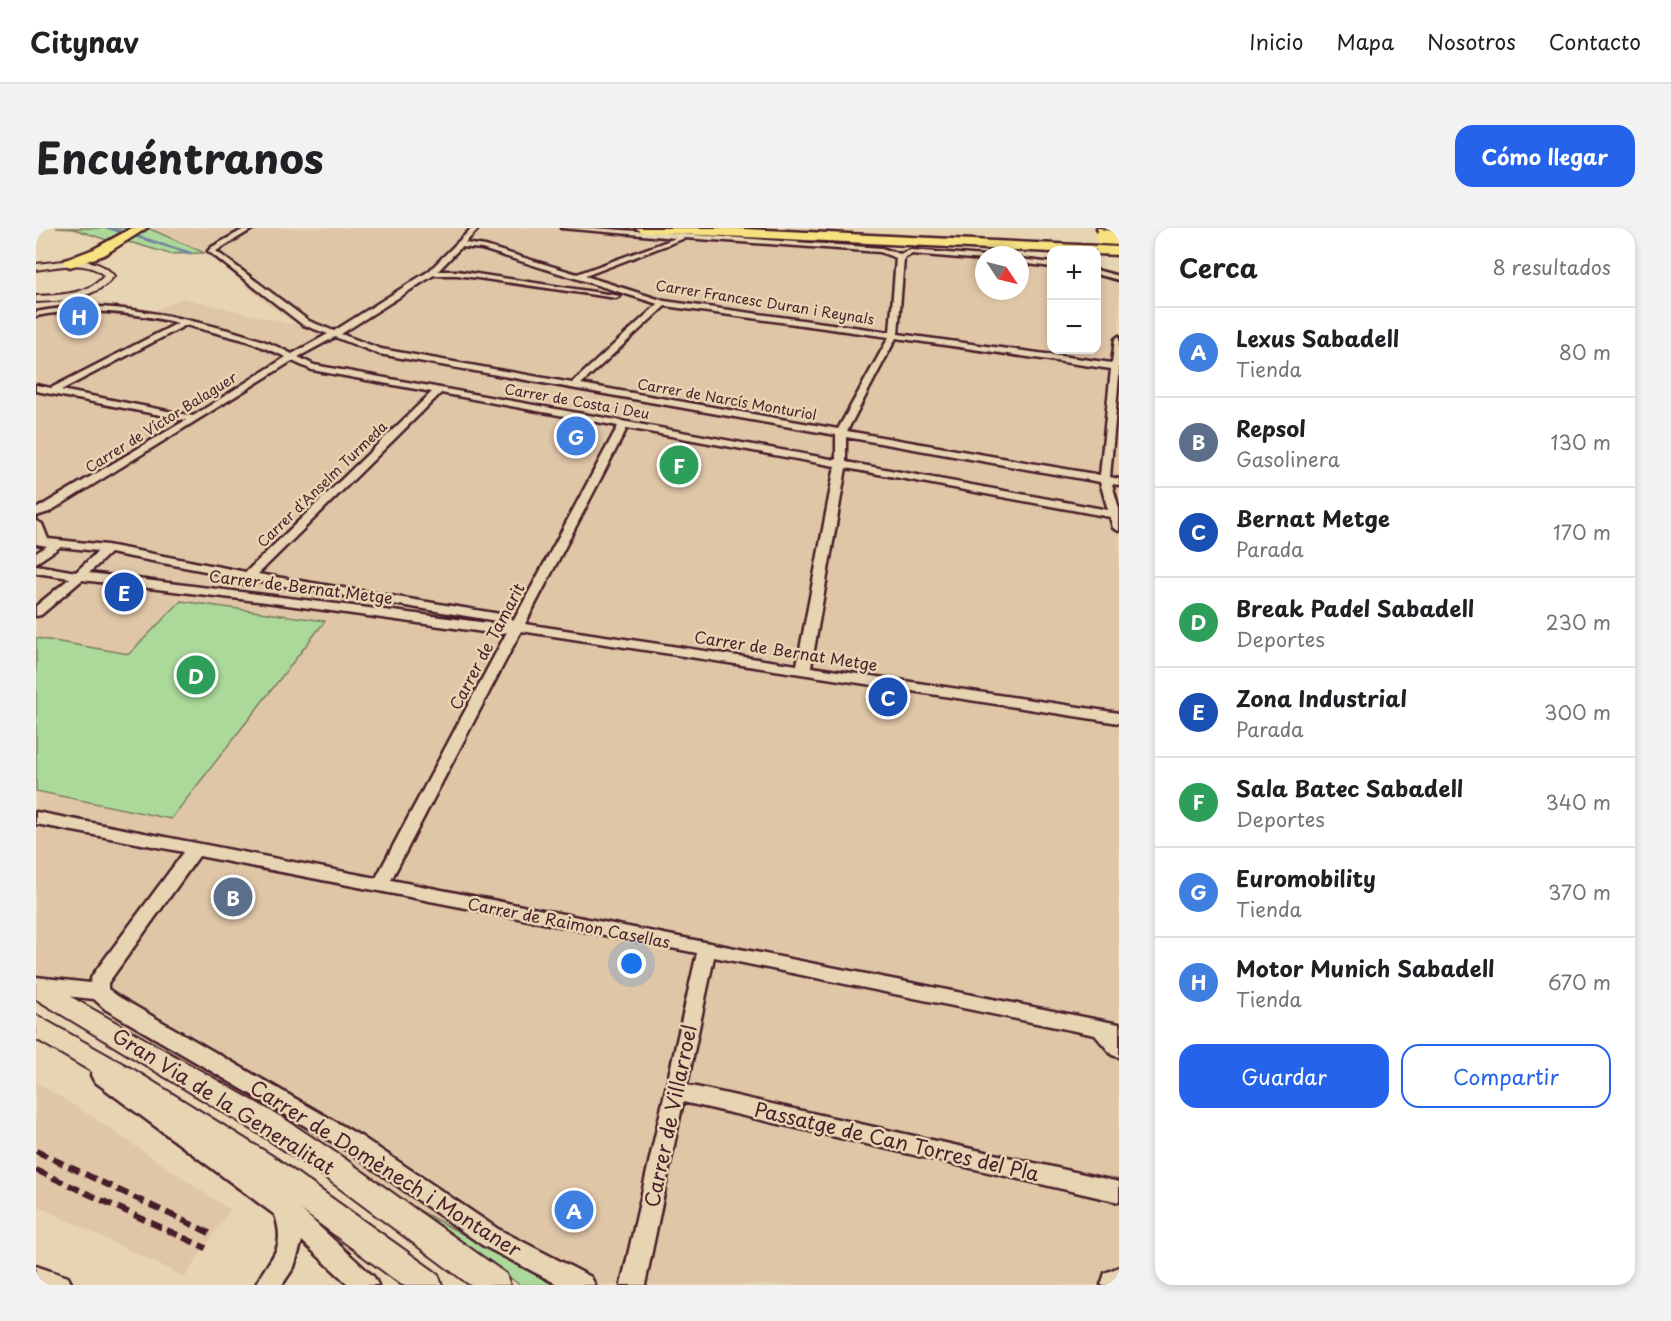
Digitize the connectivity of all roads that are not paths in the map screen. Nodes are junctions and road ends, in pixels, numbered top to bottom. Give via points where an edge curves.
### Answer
1 (143, 228) edge
2 (251, 228) edge
3 (476, 228) edge
4 (564, 228) edge
5 (642, 228) edge
6 (740, 228) edge
7 (870, 228) edge
8 (1096, 235) edge
9 (688, 236) junction
10 (1119, 237) edge
11 (930, 243) junction
12 (116, 244) junction
13 (459, 245) junction
14 (1119, 245) edge
15 (1119, 251) edge
16 (1047, 255) edge
17 (900, 257) junction
18 (975, 257) edge
19 (1029, 262) edge
20 (70, 263) junction
21 (1047, 264) edge
22 (1101, 265) edge
23 (36, 267) edge
24 (100, 267) junction
25 (1119, 269) edge
26 (432, 273) junction
27 (1101, 274) edge
28 (578, 276) junction
29 (1119, 278) edge
30 (37, 295) edge
31 (663, 303) junction
32 (36, 314) edge
33 (186, 322) junction
34 (333, 335) junction
35 (894, 335) junction
36 (1119, 339) edge
37 (291, 358) junction
38 (1117, 366) edge
39 (573, 387) junction
40 (36, 388) edge
41 (52, 391) junction
42 (438, 391) junction
43 (195, 419) junction
44 (624, 424) junction
45 (841, 434) junction
46 (841, 464) junction
47 (1105, 479) junction
48 (1119, 482) edge
49 (41, 512) edge
50 (1117, 513) edge
51 (36, 524) edge
52 (1119, 528) edge
53 (38, 542) edge
54 (57, 544) junction
55 (106, 549) junction
56 (36, 558) edge
57 (36, 569) edge
58 (79, 576) junction
59 (249, 576) junction
60 (266, 598) junction
61 (36, 611) edge
62 (518, 627) junction
63 (803, 672) junction
64 (1119, 718) edge
65 (36, 818) edge
66 (195, 849) junction
67 (380, 886) junction
68 (707, 948) junction
69 (36, 986) edge
70 (98, 992) junction
71 (43, 1030) edge
72 (1110, 1030) edge
73 (1119, 1049) edge
74 (676, 1090) junction
75 (1119, 1192) edge
76 (284, 1208) junction
77 (36, 1278) edge
78 (60, 1285) edge
79 (268, 1285) edge
80 (366, 1285) edge
81 (427, 1285) edge
82 (495, 1285) edge
83 (584, 1285) edge
84 (633, 1285) edge

1 - 12 highway
2 - 34 street, Carrer de Narcís Monturiol via 212,251 306,323
3 - 13 street, Carrer de Víctor Balaguer
4 - 9 street
5 - 11 highway
6 - 8 highway
7 - 8 highway
8 - 10 highway, bridge
8 - 14 highway
9 - 17 street via 881,250
9 - 28 street
11 - 15 highway
11 - 16 highway
12 - 20 highway
12 - 24 highway via 101,255
13 - 26 street, Carrer de Víctor Balaguer
13 - 28 street, Carrer Francesc Duran i Reynals via 483,247
17 - 18 street via 910,252
17 - 35 street
19 - 21 street
20 - 23 street
20 - 24 street
22 - 25 highway
24 - 30 street via 109,276 101,284 75,294
26 - 31 street via 457,273
26 - 34 street, Carrer de Víctor Balaguer
27 - 29 street
28 - 31 street, Carrer Francesc Duran i Reynals
31 - 35 street, Carrer Francesc Duran i Reynals
31 - 39 street
32 - 33 street, Carrer de Costa i Deu via 101,307
33 - 37 street, Carrer de Costa i Deu via 266,344
33 - 41 street
34 - 37 street, Carrer de Víctor Balaguer
34 - 39 street, Carrer de Narcís Monturiol via 402,357
35 - 38 street, Carrer Francesc Duran i Reynals
35 - 45 street
36 - 38 street
37 - 42 street, Carrer de Costa i Deu via 312,367
37 - 43 street, Carrer de Víctor Balaguer
38 - 47 street
39 - 45 street, Carrer de Narcís Monturiol
40 - 41 street
41 - 43 street
42 - 44 street, Carrer de Costa i Deu
42 - 59 street, Carrer d'Anselm Turmeda
43 - 49 street, Carrer de Víctor Balaguer
44 - 46 street, Carrer de Costa i Deu
44 - 62 street, Carrer de Tamarit
45 - 46 street
45 - 47 street, Carrer de Narcís Monturiol
46 - 50 street, Carrer de Costa i Deu
46 - 63 street
47 - 48 street, Carrer de Narcís Monturiol
47 - 50 street
49 - 51 street, Carrer de Víctor Balaguer
50 - 52 street
51 - 53 street, Carrer de Víctor Balaguer
53 - 54 street, Carrer de Bernat Metge
54 - 55 street, Carrer de Bernat Metge
54 - 56 street
55 - 58 street
55 - 59 street, Carrer de Bernat Metge
57 - 58 street, Carrer de Bernat Metge
58 - 60 street, Carrer de Bernat Metge
58 - 61 street
59 - 60 street via 252,592
59 - 62 street, Carrer de Bernat Metge via 500,618
60 - 62 street, Carrer de Bernat Metge via 498,630
62 - 63 street, Carrer de Bernat Metge
62 - 67 street, Carrer de Tamarit
63 - 64 street, Carrer de Bernat Metge
65 - 66 street, Carrer de Raimon Casellas
66 - 67 street, Carrer de Raimon Casellas
66 - 70 street via 99,981
67 - 68 street, Carrer de Raimon Casellas
68 - 72 street, Carrer de Raimon Casellas
68 - 74 street, Carrer de Villarroel
69 - 70 street, Carrer de Domènech i Montaner
69 - 82 street, Gran Via de la Generalitat via 273,1127
70 - 83 street, Carrer de Domènech i Montaner via 356,1144 490,1237
71 - 76 street
71 - 81 street, Gran Via de la Generalitat via 264,1166
72 - 73 street, Carrer de Raimon Casellas
74 - 75 street, Passatge de Can Torres del Pla
74 - 84 street, Carrer de Villarroel
76 - 79 street via 292,1229 290,1250
76 - 80 street
77 - 78 street

